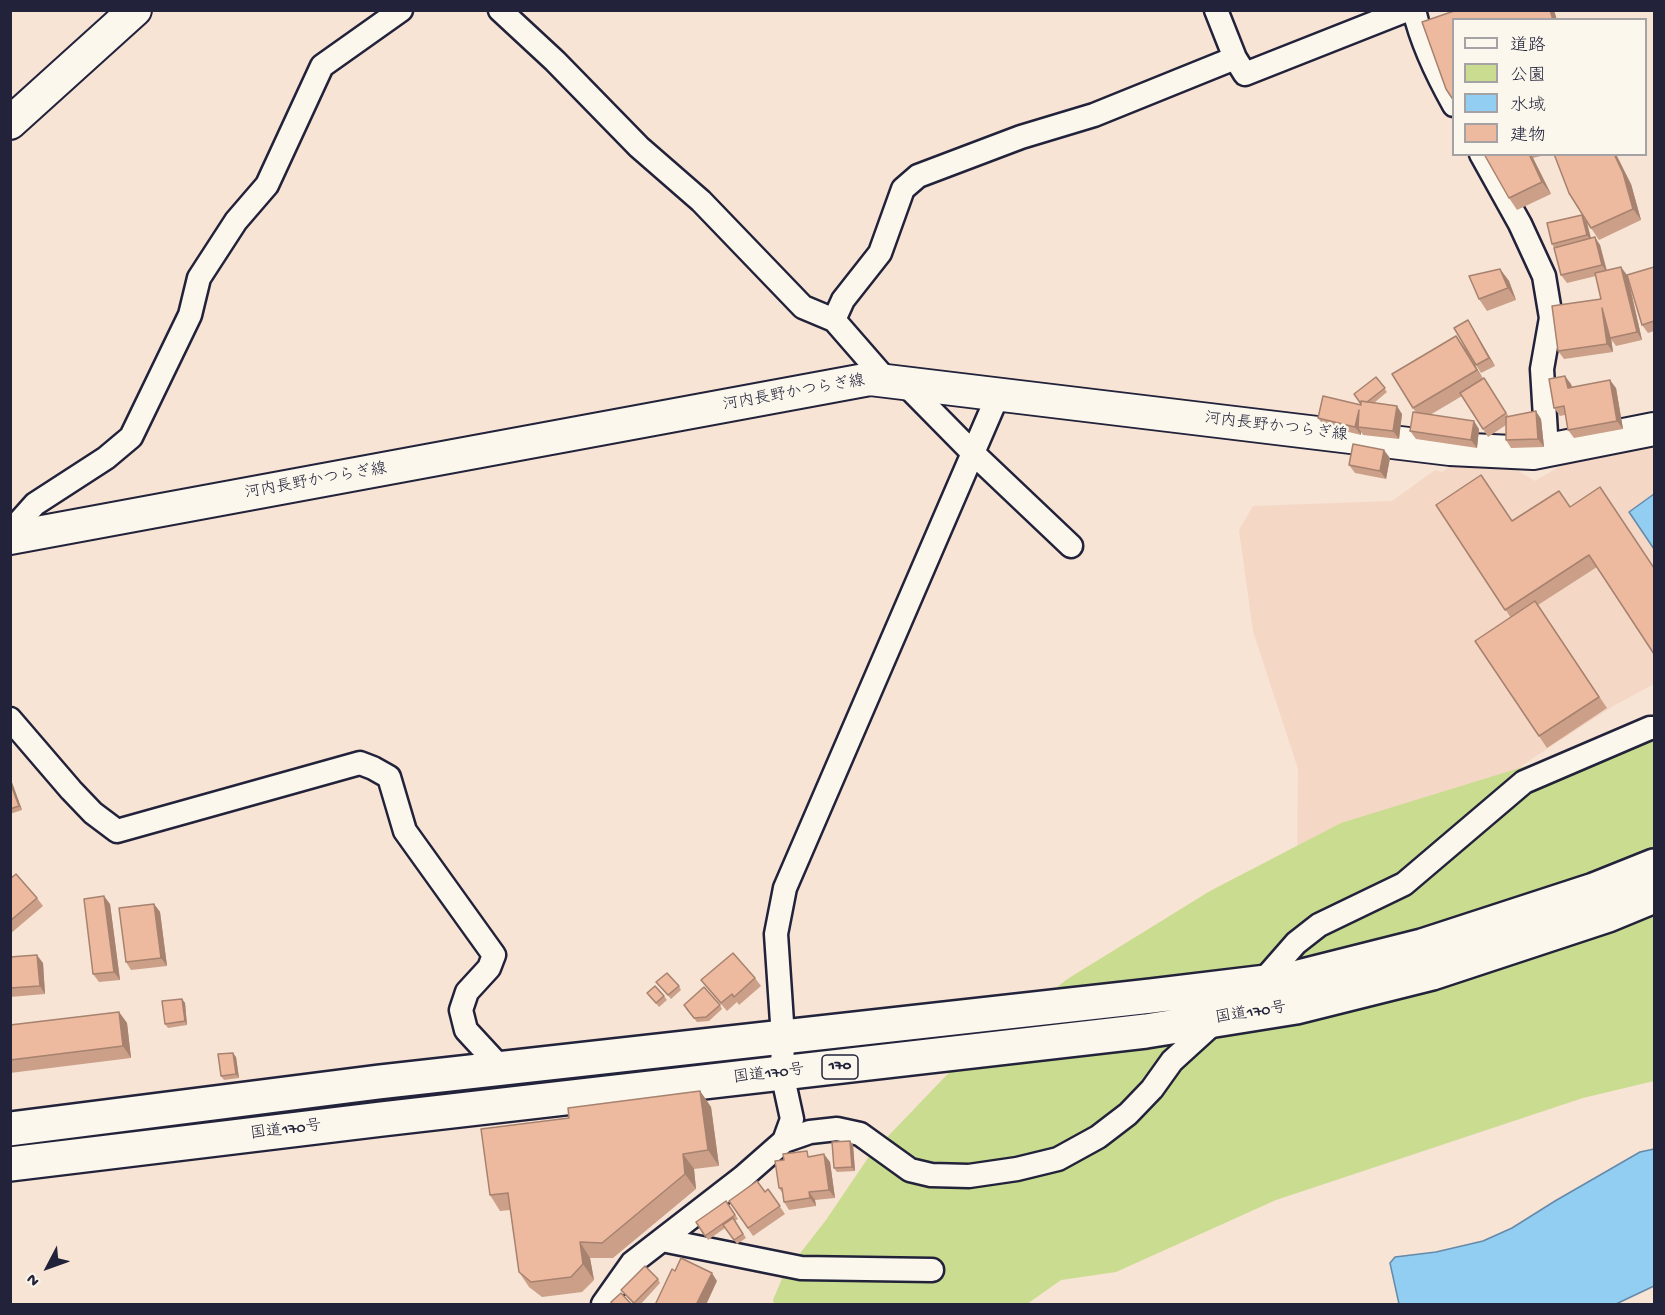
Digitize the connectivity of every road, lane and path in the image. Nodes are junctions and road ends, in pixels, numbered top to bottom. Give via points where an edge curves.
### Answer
1 (135, 10) edge
2 (401, 10) edge
3 (500, 10) edge
4 (1216, 10) edge
5 (1407, 10) edge
6 (1414, 10) edge
7 (1235, 58) junction
8 (1452, 102) edge
9 (10, 123) edge
10 (1482, 156) edge
11 (834, 320) junction
12 (896, 383) junction
13 (998, 395) junction
14 (1654, 429) edge
15 (1547, 450) junction
16 (973, 453) junction
17 (10, 532) edge
18 (10, 538) edge
19 (1071, 546) dead end
20 (10, 718) edge
21 (1654, 728) edge
22 (1654, 866) edge
23 (1654, 896) edge
24 (1261, 983) junction
25 (1218, 1019) junction
26 (783, 1037) junction
27 (502, 1069) junction
28 (782, 1073) junction
29 (10, 1128) edge
30 (784, 1141) junction
31 (10, 1164) edge
32 (662, 1240) junction
33 (932, 1270) dead end
34 (603, 1305) edge

1 - 9 main road
2 - 17 street via 322,66 267,185 236,221 199,278 190,315 131,437 106,459 35,504
3 - 11 street via 639,147 701,201 803,307
4 - 7 street
5 - 7 street via 1245,74
6 - 8 street via 1419,33
7 - 11 street via 1094,115 1020,137 918,176 903,189 880,253 843,300
10 - 15 street via 1544,276 1551,318 1542,369
11 - 12 street
12 - 13 main road, 河内長野かつらぎ線
12 - 16 street
12 - 18 main road, 河内長野かつらぎ線 via 870,380
13 - 15 main road, 河内長野かつらぎ線 via 1450,448 1533,453
13 - 16 street
14 - 15 main road, 河内長野かつらぎ線
16 - 19 street
16 - 26 street via 785,888 776,934
20 - 27 street via 93,813 117,831 360,763 389,777 405,831 494,955 489,968 467,992 461,1010 466,1030
21 - 24 street via 1524,782 1404,884 1319,925 1296,943
22 - 24 highway, 国道170号 / 170 via 1594,890 1422,946
23 - 25 highway, 国道170号 / 170 via 1432,973 1296,1007
24 - 26 highway, 国道170号 / 170
25 - 28 highway, 国道170号 / 170 via 1146,1031
25 - 30 street via 1172,1061 1128,1114 1098,1137 1058,1159 969,1176 932,1175 910,1170 860,1134 837,1129 810,1132
26 - 27 highway, 国道170号 / 170
26 - 28 street
27 - 29 highway, 国道170号 / 170
28 - 30 street via 792,1119
28 - 31 highway, 国道170号 / 170
30 - 32 street
32 - 33 street via 801,1268
32 - 34 street via 632,1263

